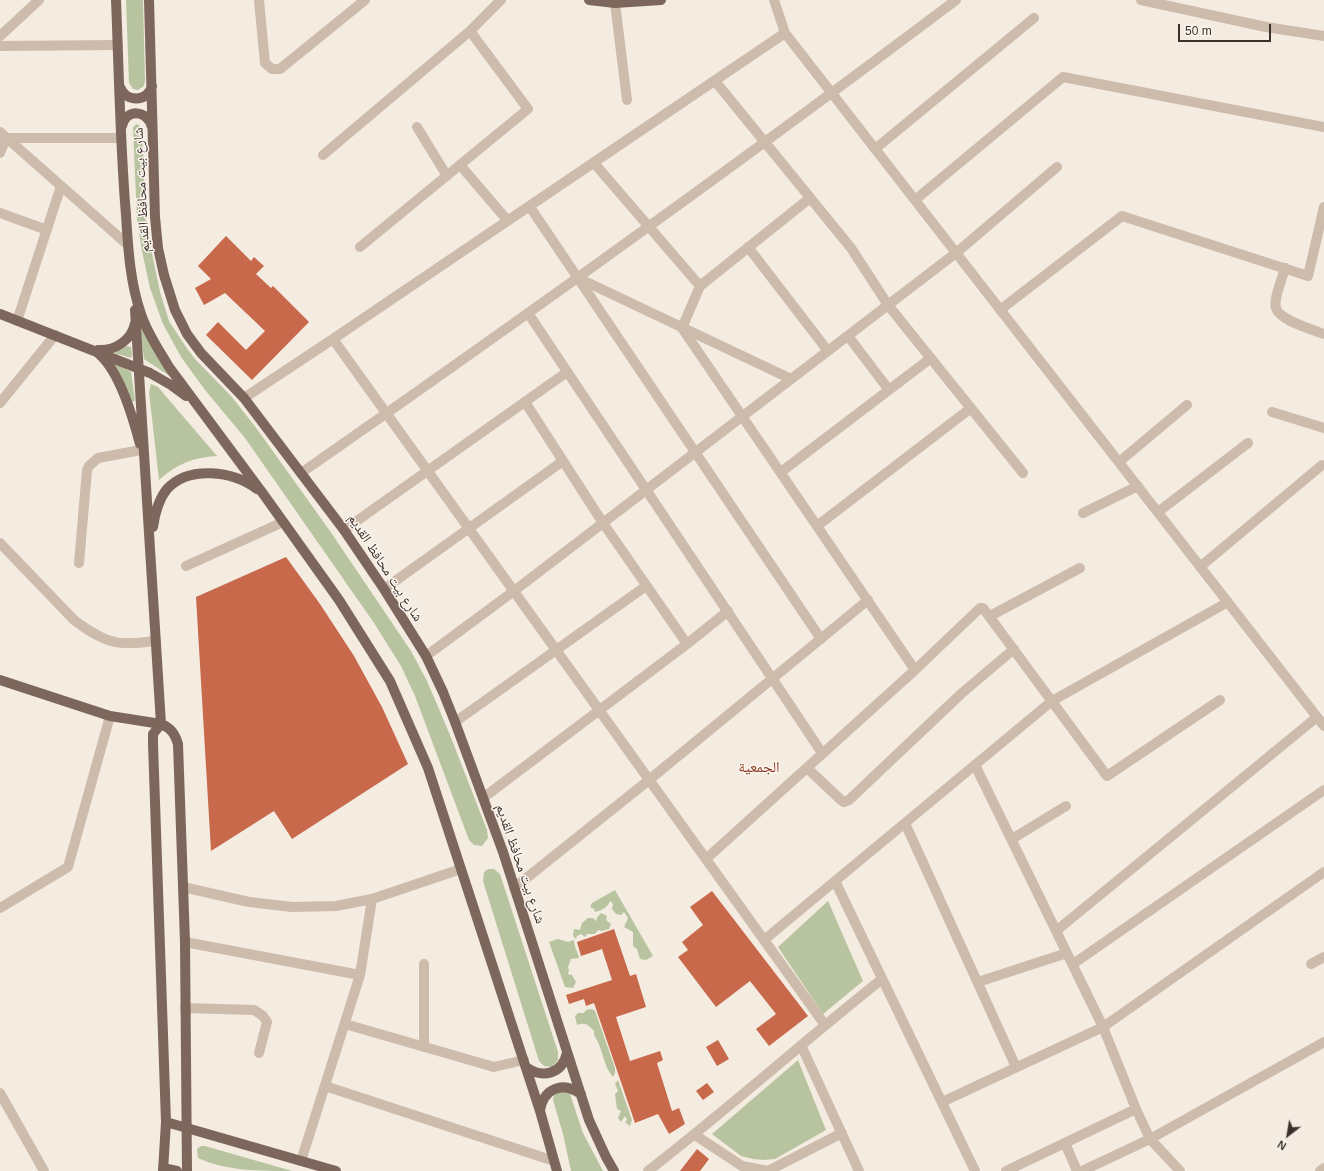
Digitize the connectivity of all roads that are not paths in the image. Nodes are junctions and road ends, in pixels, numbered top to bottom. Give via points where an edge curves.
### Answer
1 (40, 0) edge
2 (116, 0) edge
3 (149, 0) edge
4 (259, 0) edge
5 (365, 0) edge
6 (501, 0) edge
7 (589, 0) edge
8 (661, 0) edge
9 (774, 0) edge
10 (956, 0) edge
11 (1141, 0) edge
12 (615, 3) junction
13 (1034, 18) dead end
14 (470, 31) junction
15 (785, 34) junction
16 (0, 36) edge
17 (1324, 36) edge
18 (118, 45) junction
19 (0, 46) edge
20 (715, 81) junction
21 (152, 84) junction
22 (120, 87) junction
23 (832, 93) junction
24 (627, 100) dead end
25 (122, 127) junction
26 (152, 127) junction
27 (417, 127) dead end
28 (1324, 127) edge
29 (3, 135) edge
30 (121, 138) junction
31 (764, 142) junction
32 (875, 149) junction
33 (0, 153) edge
34 (323, 155) dead end
35 (594, 163) junction
36 (460, 165) junction
37 (1057, 168) dead end
38 (447, 176) junction
39 (61, 186) junction
40 (810, 198) junction
41 (915, 200) junction
42 (530, 207) junction
43 (1324, 207) edge
44 (0, 213) edge
45 (508, 221) junction
46 (649, 226) junction
47 (47, 230) junction
48 (128, 246) junction
49 (360, 247) dead end
50 (748, 247) junction
51 (956, 253) junction
52 (1285, 268) junction
53 (578, 278) junction
54 (700, 286) junction
55 (134, 290) junction
56 (888, 305) junction
57 (1000, 310) junction
58 (528, 313) junction
59 (0, 314) edge
60 (136, 318) junction
61 (17, 321) junction
62 (682, 328) junction
63 (1324, 334) edge
64 (56, 335) junction
65 (848, 336) junction
66 (333, 340) junction
67 (92, 349) junction
68 (828, 351) junction
69 (931, 358) junction
70 (139, 368) junction
71 (567, 372) junction
72 (791, 379) junction
73 (889, 390) junction
74 (244, 398) junction
75 (525, 402) junction
76 (0, 403) edge
77 (1187, 405) dead end
78 (971, 408) junction
79 (1272, 412) dead end
80 (202, 413) junction
81 (386, 414) junction
82 (743, 416) junction
83 (1324, 428) edge
84 (1248, 443) dead end
85 (141, 450) junction
86 (695, 452) junction
87 (563, 461) junction
88 (1119, 462) junction
89 (1322, 465) dead end
90 (145, 466) junction
91 (428, 472) junction
92 (781, 472) junction
93 (301, 473) junction
94 (1023, 473) dead end
95 (1138, 486) junction
96 (646, 490) junction
97 (264, 495) junction
98 (1158, 512) junction
99 (1083, 513) dead end
100 (283, 522) junction
101 (603, 523) junction
102 (817, 526) junction
103 (469, 529) junction
104 (344, 530) junction
105 (0, 543) edge
106 (150, 548) junction
107 (79, 563) dead end
108 (186, 566) dead end
109 (1200, 567) junction
110 (1080, 568) dead end
111 (646, 586) junction
112 (384, 589) junction
113 (514, 591) junction
114 (868, 600) junction
115 (1228, 602) junction
116 (728, 611) junction
117 (990, 616) junction
118 (821, 639) junction
119 (156, 641) junction
120 (687, 644) junction
121 (1014, 649) junction
122 (557, 651) junction
123 (426, 656) junction
124 (915, 670) junction
125 (773, 679) junction
126 (0, 680) edge
127 (1220, 700) dead end
128 (1052, 701) junction
129 (600, 711) junction
130 (110, 716) junction
131 (1317, 717) junction
132 (456, 722) junction
133 (161, 724) junction
134 (1324, 726) edge
135 (822, 753) junction
136 (975, 765) junction
137 (807, 768) junction
138 (649, 780) junction
139 (1324, 790) edge
140 (483, 798) junction
141 (1066, 806) dead end
142 (905, 823) junction
143 (1012, 839) junction
144 (706, 858) junction
145 (461, 869) junction
146 (1324, 872) edge
147 (834, 881) junction
148 (183, 887) junction
149 (514, 888) junction
150 (372, 899) junction
151 (0, 908) edge
152 (1056, 931) junction
153 (764, 940) junction
154 (184, 942) junction
155 (1067, 953) junction
156 (1324, 957) edge
157 (424, 964) dead end
158 (1073, 964) junction
159 (1312, 964) dead end
160 (360, 975) junction
161 (882, 979) junction
162 (978, 982) junction
163 (185, 1008) junction
164 (345, 1024) junction
165 (825, 1025) junction
166 (1103, 1026) junction
167 (1324, 1042) edge
168 (801, 1045) junction
169 (424, 1047) junction
170 (259, 1053) dead end
171 (567, 1053) junction
172 (525, 1063) junction
173 (1016, 1067) junction
174 (325, 1086) junction
175 (0, 1093) edge
176 (581, 1094) junction
177 (942, 1102) junction
178 (1136, 1109) junction
179 (540, 1111) junction
180 (166, 1122) junction
181 (187, 1128) junction
182 (842, 1133) junction
183 (695, 1135) junction
184 (1150, 1139) junction
185 (1065, 1143) junction
186 (301, 1161) junction
187 (555, 1166) edge
188 (1324, 1168) edge
189 (163, 1169) edge
190 (40, 1170) edge
191 (177, 1171) edge
192 (187, 1171) edge
193 (336, 1171) edge
194 (614, 1171) edge
195 (648, 1171) edge
196 (859, 1171) edge
197 (975, 1171) edge
198 (1006, 1171) edge
199 (1077, 1171) edge
200 (1082, 1171) edge
201 (1180, 1171) edge
202 (1320, 1171) edge

1 - 16 street
2 - 18 main road, شارع بيت محافظ القديم
3 - 21 main road, شارع بيت محافظ القديم
4 - 5 street via 266,63 272,69 280,69
6 - 14 street
7 - 12 main road
8 - 12 main road
9 - 15 street
10 - 23 street
11 - 17 street via 1266,27
12 - 24 street
13 - 32 street
14 - 34 street
14 - 36 street via 528,108
15 - 20 street
15 - 23 street
18 - 19 street
18 - 22 main road, شارع بيت محافظ القديم
20 - 31 street
20 - 35 street
21 - 22 main road via 149,93 137,99 124,95
21 - 26 main road, شارع بيت محافظ القديم
22 - 25 main road, شارع بيت محافظ القديم
23 - 31 street
23 - 32 street
25 - 26 main road via 127,116 139,113 149,119
25 - 30 main road, شارع بيت محافظ القديم
26 - 74 main road, شارع بيت محافظ القديم via 158,248 170,295 193,343
27 - 38 street
28 - 41 street via 1063,77
29 - 30 street
29 - 33 street
29 - 39 street
30 - 48 main road, شارع بيت محافظ القديم
31 - 40 street
31 - 46 street
32 - 41 street
35 - 42 street
35 - 46 street
36 - 38 street
36 - 45 street
37 - 51 street
38 - 49 street
39 - 47 street
39 - 48 street
40 - 50 street
40 - 56 street via 850,248
41 - 51 street
42 - 45 street
42 - 53 street
43 - 52 street via 1308,276
44 - 47 street
45 - 66 street
46 - 53 street
46 - 54 street
47 - 61 street
48 - 55 main road, شارع بيت محافظ القديم
50 - 54 street
50 - 68 street
51 - 56 street
51 - 57 street
52 - 57 street via 1122,216
52 - 63 street via 1276,301 1280,315
53 - 58 street
53 - 62 street
53 - 86 street
54 - 62 street
55 - 60 main road
55 - 80 main road, شارع بيت محافظ القديم via 140,313 158,349
56 - 65 street
56 - 69 street
57 - 88 street
58 - 71 street
58 - 81 street
59 - 61 main road
60 - 67 main road via 132,333 121,344 107,350
60 - 70 main road
61 - 64 main road
62 - 72 street
62 - 82 street
64 - 67 main road
64 - 76 street
65 - 68 street
65 - 73 street
66 - 74 street
66 - 81 street
67 - 70 main road
67 - 85 main road via 106,361 118,383 132,416
68 - 72 street
69 - 73 street
69 - 78 street
70 - 80 main road via 171,385
70 - 90 main road
71 - 75 street
71 - 96 street
72 - 82 street
73 - 92 street
74 - 93 main road, شارع بيت محافظ القديم
75 - 87 street
75 - 91 street
77 - 88 street
78 - 94 street
78 - 102 street
79 - 83 street
80 - 97 main road, شارع بيت محافظ القديم
81 - 91 street
81 - 93 street
82 - 86 street
82 - 92 street
84 - 98 street
85 - 90 main road
85 - 107 street via 98,458 89,466
86 - 96 street
86 - 118 street
87 - 101 street
87 - 103 street
88 - 95 street
89 - 109 street
90 - 106 main road
91 - 103 street
91 - 104 street
92 - 102 street
93 - 104 main road, شارع بيت محافظ القديم
95 - 98 street
95 - 99 street
96 - 101 street
96 - 116 street
97 - 100 main road, شارع بيت محافظ القديم
97 - 106 main road via 247,483 218,474 206,473 185,477 168,488 161,497 156,508
98 - 109 street
100 - 108 street
100 - 145 main road, شارع بيت محافظ القديم via 339,600 390,681 428,768
101 - 111 street
101 - 113 street
102 - 114 street
103 - 112 street
103 - 113 street
104 - 112 main road, شارع بيت محافظ القديم
105 - 119 street via 74,620 88,630 115,642
106 - 119 main road
109 - 115 street
110 - 117 street
111 - 120 street
111 - 122 street
112 - 123 main road, شارع بيت محافظ القديم
113 - 122 street
113 - 123 street
114 - 118 street
114 - 124 street
115 - 128 street
115 - 131 street
116 - 120 street
116 - 125 street
117 - 121 street
117 - 124 street via 984,608 980,608
118 - 125 street
119 - 133 main road
120 - 129 street
121 - 128 street
121 - 137 street via 962,693 849,800 841,800
122 - 129 street
122 - 132 street
123 - 132 main road, شارع بيت محافظ القديم
124 - 135 street
125 - 135 street
125 - 138 street
126 - 130 main road
127 - 128 street via 1107,776
128 - 136 street
129 - 138 street
129 - 140 street
130 - 133 main road
130 - 151 street via 68,866
131 - 134 street
131 - 152 street
132 - 140 main road, شارع بيت محافظ القديم
133 - 148 main road via 172,731 178,744
133 - 180 main road via 154,734 153,744
135 - 137 street
136 - 142 street
136 - 143 street
137 - 144 street
138 - 144 street
138 - 149 street
139 - 158 street
140 - 149 main road, شارع بيت محافظ القديم
141 - 143 street
142 - 147 street
142 - 162 street
143 - 152 street
144 - 153 street
145 - 150 street
145 - 172 main road, شارع بيت محافظ القديم
146 - 166 street
147 - 153 street
147 - 161 street
148 - 150 street via 249,902 292,907 336,906
148 - 154 main road
149 - 171 main road, شارع بيت محافظ القديم
150 - 160 street
152 - 155 street
153 - 165 street
154 - 160 street
154 - 163 main road
155 - 158 street
155 - 162 street
156 - 159 street
157 - 169 street
158 - 166 street
160 - 164 street
161 - 165 street
161 - 177 street
162 - 173 street
163 - 170 street via 254,1010 267,1022
163 - 181 main road
164 - 169 street
164 - 174 street
165 - 168 street
166 - 173 street
166 - 178 street
167 - 184 street
168 - 182 street
168 - 183 street
169 - 172 street via 494,1067
171 - 172 main road via 562,1065 551,1073 538,1073
171 - 176 main road, شارع بيت محافظ القديم
172 - 179 main road, شارع بيت محافظ القديم
173 - 177 street
174 - 186 street
174 - 187 street
175 - 190 street
176 - 179 main road via 569,1087 555,1089 544,1097
176 - 194 main road, شارع بيت محافظ القديم via 589,1120
177 - 197 street
178 - 184 street
178 - 185 street
179 - 187 main road, شارع بيت محافظ القديم
180 - 181 main road
180 - 189 main road
181 - 186 main road
181 - 192 main road
182 - 183 street via 768,1171 742,1166
182 - 196 street
183 - 195 street
184 - 200 street
184 - 201 street
185 - 198 street
185 - 199 street
186 - 193 main road
188 - 202 street
189 - 191 main road

